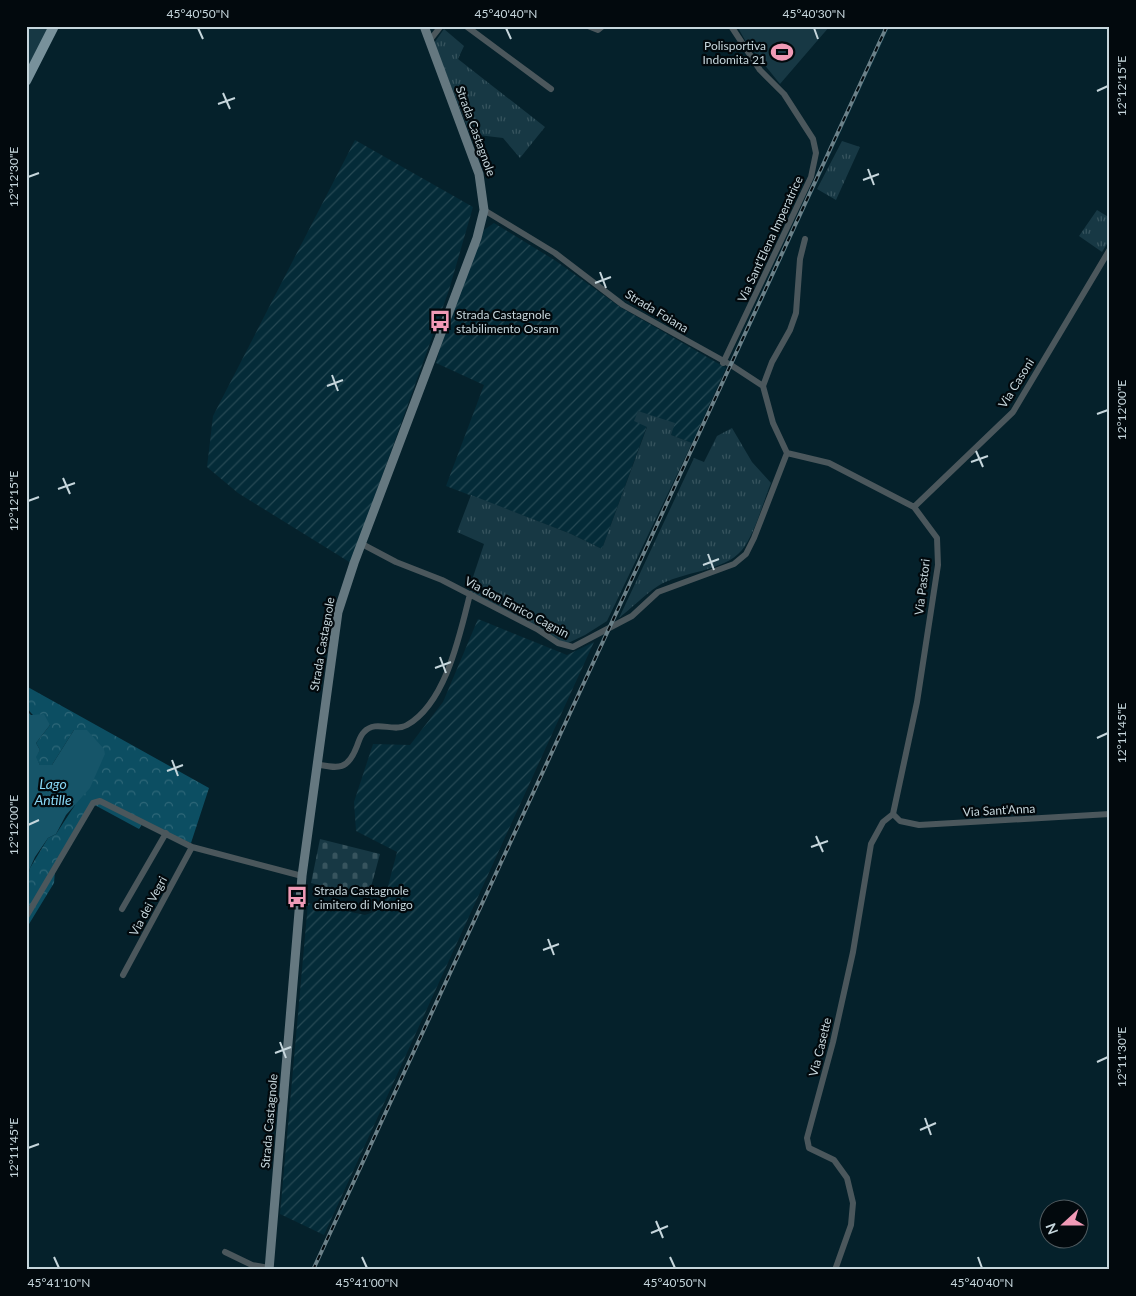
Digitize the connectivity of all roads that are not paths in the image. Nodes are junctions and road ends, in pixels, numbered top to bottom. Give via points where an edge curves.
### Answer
1 (54, 26) edge
2 (424, 26) edge
3 (441, 26) edge
4 (466, 26) edge
5 (588, 26) edge
6 (731, 26) edge
7 (600, 28) edge
8 (430, 40) junction
9 (26, 81) edge
10 (551, 89) dead end
11 (484, 210) junction
12 (805, 239) dead end
13 (1110, 249) edge
14 (723, 363) junction
15 (763, 386) junction
16 (787, 453) junction
17 (914, 507) junction
18 (362, 544) junction
19 (470, 594) junction
20 (316, 764) junction
21 (893, 814) junction
22 (1110, 814) edge
23 (166, 833) junction
24 (192, 847) junction
25 (302, 876) junction
26 (122, 909) dead end
27 (26, 917) edge
28 (123, 975) dead end
29 (225, 1252) dead end
30 (269, 1269) edge
31 (835, 1270) edge

1 - 9 main road
2 - 8 main road, Strada Castagnole
3 - 8 street
4 - 10 street
5 - 7 street
6 - 14 street, Via Sant'Elena Imperatrice via 760,70 784,94 813,139 816,153 812,177
8 - 11 main road, Strada Castagnole via 479,174
11 - 14 street, Strada Foiana via 555,253 623,305
11 - 18 main road, Strada Castagnole via 461,282
12 - 15 street via 800,259 796,313
13 - 17 street, Via Casoni via 1013,412
14 - 15 street, Strada Foiana
15 - 16 street via 773,423
16 - 17 street, Via Pastori via 829,462
16 - 19 street, Via don Enrico Cagnin via 746,554 734,564 658,592 632,616 579,645 565,647
17 - 21 street, Via Pastori via 937,538 938,565 917,702
18 - 19 street, Via don Enrico Cagnin
18 - 20 main road, Strada Castagnole via 338,612
19 - 20 street via 448,671 420,713 403,727 376,725 368,729 360,737 352,758 343,766 335,768
20 - 25 main road, Strada Castagnole
21 - 22 street, Via Sant'Anna via 900,821 919,825
21 - 31 street, Via Casette via 883,822 872,844 853,955 807,1138 809,1148 834,1160 847,1178 853,1202 851,1225
23 - 24 street
23 - 26 street, Via dei Vegri
23 - 27 street via 108,803 93,803
24 - 25 street
24 - 28 street, Via dei Vegri
25 - 30 main road, Strada Castagnole
29 - 30 street, Strada Castagnole

